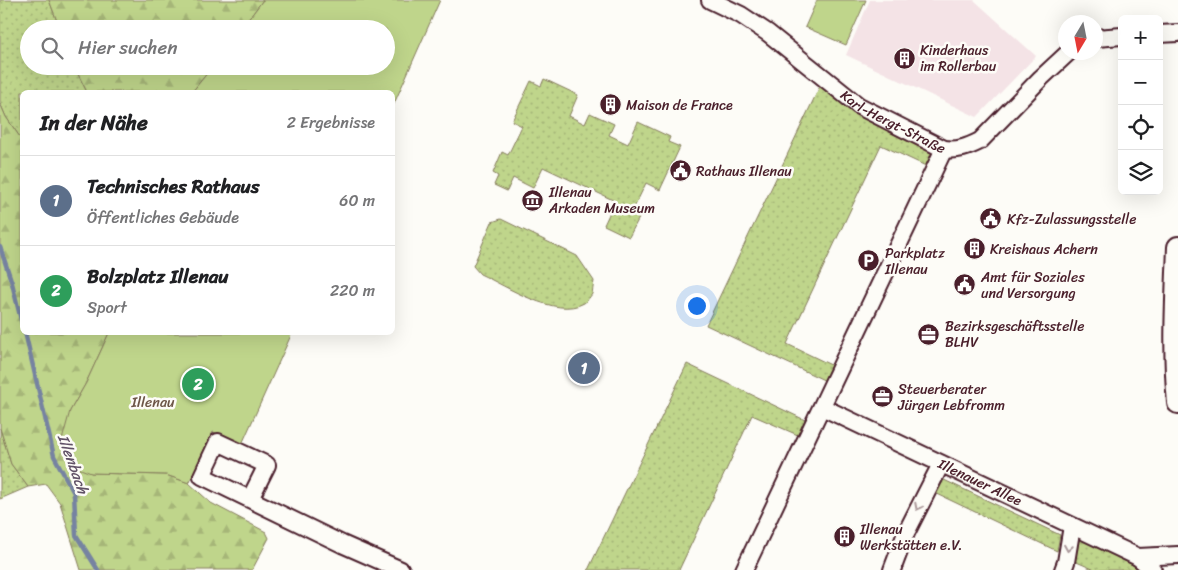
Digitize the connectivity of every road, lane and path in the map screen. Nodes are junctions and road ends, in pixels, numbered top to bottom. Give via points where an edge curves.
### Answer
1 (710, 0) edge
2 (1178, 33) edge
3 (1163, 34) edge
4 (1118, 36) edge
5 (1103, 37) edge
6 (1060, 60) edge
7 (944, 149) junction
8 (1178, 247) edge
9 (1177, 331) edge
10 (1178, 403) edge
11 (822, 407) junction
12 (940, 464) junction
13 (250, 499) dead end
14 (1072, 526) junction
15 (1178, 555) edge
16 (1138, 557) junction
17 (401, 570) edge
18 (744, 570) edge
19 (892, 570) edge
20 (1063, 570) edge
21 (1153, 570) edge

1 - 7 street, Karl-Hergt-Straße via 768,33 860,106
2 - 3 street
4 - 5 street
6 - 7 street, Karl-Hergt-Straße via 980,141 962,149
7 - 11 street
8 - 9 main road
9 - 10 main road
11 - 12 street, Illenauer Allee
11 - 18 street
12 - 14 street, Illenauer Allee
12 -> 19 street via 906,533
13 - 17 street
14 - 16 street, Illenauer Allee
14 -> 20 street
15 - 16 street, Illenauer Allee
16 - 21 street, Illenauer Allee

